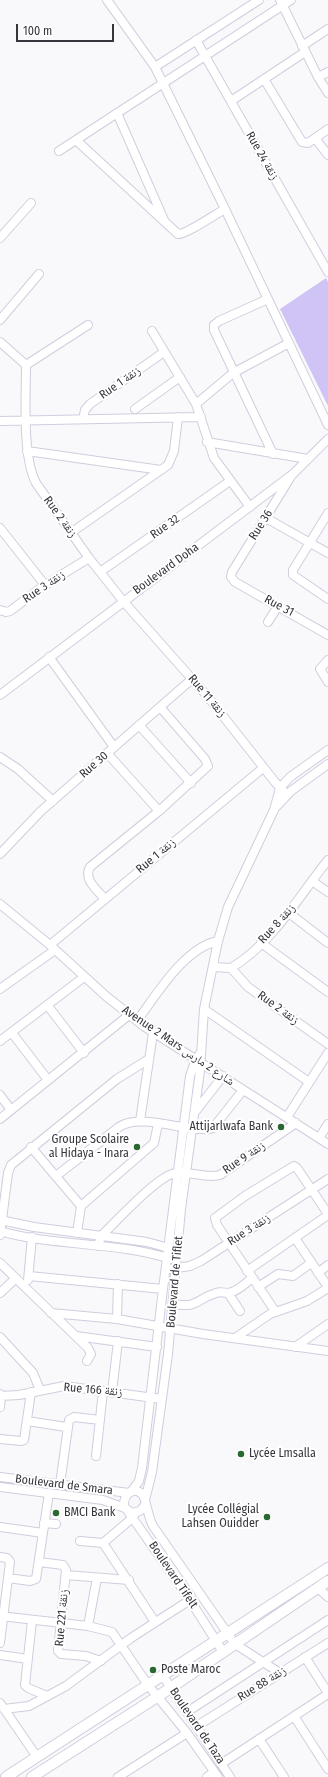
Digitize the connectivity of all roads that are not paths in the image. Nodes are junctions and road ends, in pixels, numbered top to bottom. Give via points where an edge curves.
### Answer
1 (107, 0) edge
2 (259, 0) edge
3 (291, 0) edge
4 (281, 3) edge
5 (328, 30) edge
6 (196, 40) junction
7 (304, 49) junction
8 (205, 56) junction
9 (155, 67) junction
10 (328, 72) edge
11 (318, 77) junction
12 (264, 79) junction
13 (163, 83) junction
14 (328, 93) edge
15 (231, 101) junction
16 (117, 113) junction
17 (328, 129) edge
18 (315, 138) junction
19 (76, 140) junction
20 (59, 151) dead end
21 (328, 155) edge
22 (31, 203) dead end
23 (225, 209) junction
24 (165, 223) junction
25 (0, 238) edge
26 (328, 271) edge
27 (39, 274) dead end
28 (268, 299) junction
29 (0, 320) edge
30 (88, 325) dead end
31 (152, 331) dead end
32 (0, 342) edge
33 (290, 343) junction
34 (164, 352) junction
35 (26, 365) junction
36 (234, 373) junction
37 (180, 377) junction
38 (196, 404) junction
39 (135, 409) dead end
40 (178, 417) junction
41 (201, 417) junction
42 (83, 419) junction
43 (0, 421) edge
44 (27, 421) junction
45 (328, 425) edge
46 (328, 439) edge
47 (207, 442) junction
48 (27, 451) junction
49 (274, 454) junction
50 (308, 459) junction
51 (161, 470) junction
52 (293, 474) junction
53 (230, 481) junction
54 (250, 507) junction
55 (328, 514) edge
56 (266, 518) junction
57 (0, 528) edge
58 (72, 532) junction
59 (310, 542) junction
60 (328, 553) edge
61 (89, 558) junction
62 (100, 572) junction
63 (231, 577) joint
64 (45, 585) junction
65 (328, 599) edge
66 (123, 601) junction
67 (278, 606) junction
68 (0, 610) edge
69 (268, 622) dead end
70 (328, 635) edge
71 (49, 657) junction
72 (328, 660) edge
73 (192, 679) junction
74 (328, 682) edge
75 (0, 695) edge
76 (160, 707) junction
77 (138, 726) junction
78 (114, 747) junction
79 (328, 750) edge
80 (107, 753) junction
81 (0, 757) edge
82 (328, 764) edge
83 (263, 768) junction
84 (191, 782) junction
85 (280, 788) junction
86 (287, 795) junction
87 (53, 801) junction
88 (274, 810) junction
89 (159, 811) junction
90 (0, 854) edge
91 (328, 860) edge
92 (312, 881) junction
93 (328, 892) edge
94 (104, 899) junction
95 (0, 904) edge
96 (289, 913) junction
97 (218, 941) junction
98 (261, 943) junction
99 (328, 943) edge
100 (53, 948) junction
101 (213, 967) junction
102 (231, 968) junction
103 (84, 977) junction
104 (0, 990) edge
105 (328, 992) edge
106 (48, 1006) junction
107 (204, 1009) junction
108 (129, 1016) junction
109 (137, 1021) junction
110 (12, 1032) junction
111 (153, 1033) junction
112 (0, 1041) edge
113 (328, 1044) edge
114 (84, 1053) junction
115 (328, 1053) edge
116 (199, 1058) junction
117 (149, 1059) junction
118 (223, 1076) junction
119 (48, 1080) junction
120 (309, 1082) junction
121 (244, 1090) junction
122 (0, 1095) edge
123 (11, 1110) junction
124 (194, 1112) junction
125 (287, 1117) junction
126 (0, 1119) edge
127 (140, 1121) junction
128 (296, 1123) junction
129 (158, 1124) junction
130 (328, 1124) edge
131 (188, 1128) junction
132 (319, 1138) junction
133 (328, 1144) edge
134 (31, 1147) junction
135 (182, 1173) junction
136 (56, 1176) junction
137 (328, 1179) edge
138 (312, 1190) junction
139 (81, 1206) junction
140 (328, 1214) edge
141 (1, 1221) edge
142 (0, 1232) edge
143 (77, 1233) junction
144 (101, 1236) junction
145 (32, 1237) junction
146 (294, 1238) junction
147 (230, 1243) junction
148 (98, 1246) junction
149 (168, 1247) junction
150 (177, 1250) junction
151 (167, 1257) junction
152 (0, 1263) edge
153 (311, 1263) junction
154 (175, 1264) junction
155 (328, 1265) edge
156 (165, 1269) junction
157 (247, 1270) junction
158 (318, 1272) junction
159 (29, 1276) junction
160 (16, 1278) junction
161 (252, 1278) junction
162 (118, 1284) junction
163 (258, 1287) junction
164 (328, 1288) edge
165 (26, 1289) junction
166 (163, 1289) junction
167 (0, 1293) edge
168 (228, 1293) junction
169 (172, 1304) junction
170 (240, 1311) dead end
171 (275, 1311) junction
172 (51, 1312) junction
173 (117, 1319) junction
174 (328, 1324) edge
175 (160, 1327) junction
176 (171, 1329) junction
177 (76, 1336) junction
178 (0, 1338) edge
179 (236, 1338) junction
180 (118, 1341) junction
181 (157, 1347) junction
182 (295, 1347) junction
183 (328, 1351) edge
184 (87, 1360) dead end
185 (36, 1391) junction
186 (103, 1391) junction
187 (112, 1392) junction
188 (0, 1396) edge
189 (150, 1397) junction
190 (162, 1399) junction
191 (0, 1407) edge
192 (100, 1420) junction
193 (27, 1421) junction
194 (66, 1427) junction
195 (0, 1438) edge
196 (96, 1456) dead end
197 (0, 1477) edge
198 (60, 1484) junction
199 (0, 1487) edge
200 (130, 1492) junction
201 (49, 1493) junction
202 (145, 1502) junction
203 (130, 1512) junction
204 (44, 1523) junction
205 (56, 1524) dead end
206 (0, 1527) edge
207 (43, 1533) junction
208 (80, 1541) dead end
209 (103, 1543) junction
210 (0, 1557) edge
211 (39, 1562) junction
212 (328, 1568) edge
213 (66, 1575) junction
214 (8, 1578) junction
215 (97, 1578) junction
216 (128, 1580) junction
217 (328, 1581) edge
218 (318, 1588) junction
219 (328, 1596) edge
220 (190, 1600) junction
221 (1, 1617) edge
222 (328, 1620) edge
223 (32, 1621) junction
224 (155, 1622) junction
225 (61, 1624) junction
226 (88, 1626) junction
227 (228, 1634) junction
228 (216, 1642) junction
229 (0, 1643) edge
230 (328, 1643) edge
231 (235, 1644) junction
232 (121, 1645) junction
233 (223, 1652) junction
234 (0, 1655) edge
235 (305, 1657) junction
236 (28, 1659) junction
237 (101, 1661) junction
238 (263, 1662) junction
239 (280, 1673) junction
240 (163, 1676) junction
241 (148, 1685) junction
242 (171, 1688) junction
243 (328, 1694) edge
244 (48, 1696) junction
245 (158, 1697) junction
246 (2, 1706) edge
247 (187, 1712) junction
248 (294, 1716) junction
249 (197, 1726) junction
250 (187, 1733) junction
251 (259, 1739) junction
252 (37, 1758) junction
253 (222, 1764) junction
254 (328, 1769) edge
255 (216, 1774) edge
256 (35, 1776) edge
257 (6, 1777) edge
258 (118, 1777) edge
259 (207, 1777) edge
260 (230, 1777) edge
261 (284, 1777) edge

1 - 9 street
2 - 6 street
3 - 4 street
4 - 7 street
4 - 8 street
5 - 7 street
6 - 8 street, Rue 24 زنقة
6 - 9 street
7 - 11 street
7 - 12 street
8 - 13 street
8 - 15 street, Rue 24 زنقة
9 - 13 street
10 - 11 street
11 - 14 street
12 - 15 street
12 - 18 street via 301,141 306,143
13 - 16 street
13 - 23 street
15 - 26 street, Rue 24 زنقة
16 - 19 street
16 - 24 street
17 - 18 street
18 - 21 street
19 - 20 street
19 - 24 street
22 - 25 street
23 - 24 street via 184,234 175,233
23 - 28 street
27 - 29 street
28 - 33 street
28 - 36 street via 214,325
30 - 35 street
31 - 34 street
32 - 35 street
33 - 36 street
33 - 45 street
34 - 37 street
34 - 42 street, Rue 1 زنقة via 90,404
35 - 44 street, Rue 2 زنقة
36 - 38 street
36 - 49 street
37 - 38 street
37 - 39 street
38 - 41 street
40 - 41 street
40 - 42 street
40 - 51 street via 174,451 168,465
41 - 47 street
42 - 44 street
43 - 44 street
44 - 48 street, Rue 2 زنقة
46 - 50 street, Boulevard Doha
47 - 49 street
47 - 53 street via 214,458
48 - 51 street
48 - 58 street, Rue 2 زنقة via 31,474 36,484
49 - 50 street
50 - 52 street, Boulevard Doha
51 - 58 street
52 - 54 street, Boulevard Doha
52 - 56 street, Rue 36
53 - 54 street
53 - 62 street, Rue 32
54 - 66 street, Boulevard Doha
55 - 59 street
56 - 59 street
56 - 63 street, Rue 36
57 - 64 street
58 - 61 street, Rue 2 زنقة
59 - 60 street
59 - 65 street via 293,570 293,575
61 - 62 street, Rue 2 زنقة
61 - 64 street, Rue 3 زنقة
62 - 66 street, Rue 2 زنقة
63 - 67 street, Rue 31 via 235,582
64 - 68 street, Rue 3 زنقة via 10,611
66 - 71 street, Boulevard Doha
66 - 73 street, Rue 11 زنقة
67 - 69 street
67 - 70 street, Rue 31
71 - 75 street, Boulevard Doha
71 - 78 street
72 - 74 street via 320,669
73 - 76 street, Rue 30
73 - 83 street, Rue 11 زنقة
76 - 77 street, Rue 30
76 - 84 street via 208,764
77 - 78 street, Rue 30
77 - 84 street
78 - 80 street, Rue 30
79 - 85 street
80 - 87 street, Rue 30
80 - 89 street
81 - 87 street via 18,769
82 - 86 street
83 - 85 street, Rue 11 زنقة
83 - 94 street, Rue 1 زنقة
84 - 89 street
85 - 86 street, Rue 11 زنقة
85 - 88 street
86 - 88 street
87 - 90 street, Rue 30
88 - 97 street via 230,901
89 - 94 street via 88,870 88,878
91 - 92 street, Rue 8 زنقة
92 - 93 street
92 - 96 street, Rue 8 زنقة
94 - 100 street, Rue 1 زنقة
95 - 100 street, Avenue 2 Mars شارع 2 مارس
96 - 98 street, Rue 8 زنقة
96 - 99 street
97 - 101 street
97 - 109 street via 202,946 187,958
98 - 102 street, Rue 8 زنقة
98 - 105 street
100 - 103 street, Avenue 2 Mars شارع 2 مارس
100 - 104 street, Rue 1 زنقة
101 - 102 street
101 - 107 street
102 - 113 street, Rue 2 زنقة via 248,987
103 - 106 street
103 - 108 street, Avenue 2 Mars شارع 2 مارس
106 - 110 street
106 - 114 street
107 - 116 street
107 - 120 street
108 - 109 street, Avenue 2 Mars شارع 2 مارس
108 - 114 street
109 - 111 street, Avenue 2 Mars شارع 2 مارس
110 - 112 street
110 - 119 street
111 - 116 street, Avenue 2 Mars شارع 2 مارس
111 - 117 street
114 - 119 street
115 - 120 street
116 - 118 street, Avenue 2 Mars شارع 2 مارس
116 - 124 street, Boulevard de Tiflet
116 - 131 street, Boulevard de Tiflet via 190,1076
117 - 127 street
117 - 134 street via 124,1074
118 - 121 street, Avenue 2 Mars شارع 2 مارس
118 - 124 street
119 - 123 street
120 - 125 street
121 - 125 street, Avenue 2 Mars شارع 2 مارس
121 - 131 street via 215,1127 209,1130
122 - 123 street
123 - 126 street
124 - 131 street, Boulevard de Tiflet
125 - 128 street, Avenue 2 Mars شارع 2 مارس
127 - 129 street
127 - 136 street via 124,1123
128 - 132 street, Avenue 2 Mars شارع 2 مارس
128 - 135 street, Rue 9 زنقة via 220,1175
129 - 131 street
129 - 139 street via 153,1144
130 - 132 street
131 - 135 street, Boulevard de Tiflet
132 - 133 street, Avenue 2 Mars شارع 2 مارس
134 - 136 street
134 - 141 street via 9,1168
135 - 144 street via 162,1178
135 - 149 street, Boulevard de Tiflet
135 - 150 street, Boulevard de Tiflet
136 - 139 street
137 - 138 street, Rue 3 زنقة
138 - 140 street
138 - 147 street, Rue 3 زنقة
138 - 147 street via 296,1166 288,1168 216,1217 216,1223
139 - 143 street
140 - 146 street
141 - 142 street
141 - 143 street
142 - 145 street
143 - 144 street
144 - 148 street
144 - 149 street
145 - 148 street
145 - 159 street
146 - 153 street
146 - 157 street
147 - 154 street, Rue 3 زنقة via 195,1264
147 - 157 street
148 - 151 street
149 - 150 street
149 - 151 street, Boulevard de Tiflet
150 - 154 street, Boulevard de Tiflet
151 - 154 street
151 - 156 street, Boulevard de Tiflet
152 - 160 street
153 - 158 street
153 - 163 street via 293,1276 278,1274
154 - 156 street, Rue 3 زنقة
154 - 169 street, Boulevard de Tiflet
155 - 158 street
156 - 166 street, Boulevard de Tiflet
157 - 161 street
158 - 164 street
159 - 162 street
159 - 165 street
160 - 165 street
160 - 167 street
161 - 163 street
161 - 168 street
162 - 166 street
162 - 173 street
163 - 171 street
164 - 171 street via 307,1301
165 - 172 street
166 - 175 street, Boulevard de Tiflet
168 - 169 street via 217,1292 192,1305
168 - 170 street
169 - 176 street, Boulevard de Tiflet
171 - 179 street
172 - 173 street
172 - 177 street
173 - 175 street
174 - 182 street
175 - 176 street
175 - 181 street, Boulevard de Tiflet
176 - 179 street
176 - 190 street, Boulevard de Tiflet
177 - 180 street
177 - 184 street via 90,1352
178 - 185 street via 33,1374
179 - 182 street
180 - 181 street
180 - 187 street
181 - 189 street, Boulevard de Tiflet
182 - 183 street
185 - 186 street, Rue 166 زنقة via 64,1386
185 - 188 street, Rue 166 زنقة
185 - 193 street
186 - 187 street, Rue 166 زنقة
186 - 192 street
187 - 189 street, Rue 166 زنقة
188 - 191 street
189 - 190 street, Rue 166 زنقة
189 - 200 street, Boulevard de Tiflet via 141,1475
190 - 202 street, Boulevard de Tiflet via 152,1477
192 - 194 street via 72,1418
192 - 196 street
193 - 194 street
193 - 195 street via 22,1441
194 - 198 street
197 - 198 street, Boulevard de Smara
198 - 200 street, Boulevard de Smara
199 - 201 street, Boulevard de Smara
200 - 202 street via 140,1492
200 - 203 street via 124,1500
201 - 203 street, Boulevard de Smara via 103,1500
201 - 204 street
202 - 203 street via 143,1510
202 - 227 street, Boulevard Tifelt via 153,1526
203 - 209 street
203 - 220 street, Boulevard Tifelt
204 - 205 street
204 - 207 street
206 - 207 street
207 - 211 street
208 - 209 street
209 - 216 street
210 - 214 street via 9,1559
211 - 213 street, Rue 221 زنقة via 63,1565
211 - 214 street via 36,1579 30,1581
212 - 227 main road
213 - 215 street
213 - 225 street, Rue 221 زنقة
214 - 221 street
215 - 216 street
215 - 226 street
216 - 224 street
217 - 218 main road
218 - 219 street
218 - 231 main road
220 - 224 street
220 - 228 street, Boulevard Tifelt
221 - 223 street, Boulevard de Taza
221 - 229 street
222 - 238 street
223 - 225 street, Boulevard de Taza
223 - 236 street
224 - 232 street
225 - 226 street, Boulevard de Taza
225 - 237 street, Rue 221 زنقة via 59,1653 86,1656
226 - 232 street, Boulevard de Taza via 112,1632
227 - 228 main road
227 - 231 street
228 - 233 street
228 - 240 main road
230 - 235 street, Rue 88 زنقة
231 - 233 main road
231 - 238 street
232 - 237 street
232 - 241 street, Boulevard de Taza
233 - 242 main road
234 - 236 street
235 - 239 street, Rue 88 زنقة
235 - 243 street
236 - 244 street via 26,1687
237 - 244 street
238 - 239 street
238 - 247 street
239 - 249 street, Rue 88 زنقة
240 - 241 main road
240 - 242 street, Boulevard de Taza
241 - 245 street, Boulevard de Taza
241 - 252 main road
242 - 245 main road
242 - 247 street, Boulevard de Taza
243 - 248 street
244 - 246 street via 28,1706
245 - 250 street, Boulevard de Taza
245 - 256 main road
246 - 252 street
247 - 249 street, Boulevard de Taza
248 - 251 street
248 - 254 street
249 - 253 street, Boulevard de Taza
250 - 255 street, Boulevard de Taza
250 - 258 street
251 - 253 street
251 - 261 street
252 - 257 main road
253 - 260 street, Boulevard de Taza
255 - 259 street

